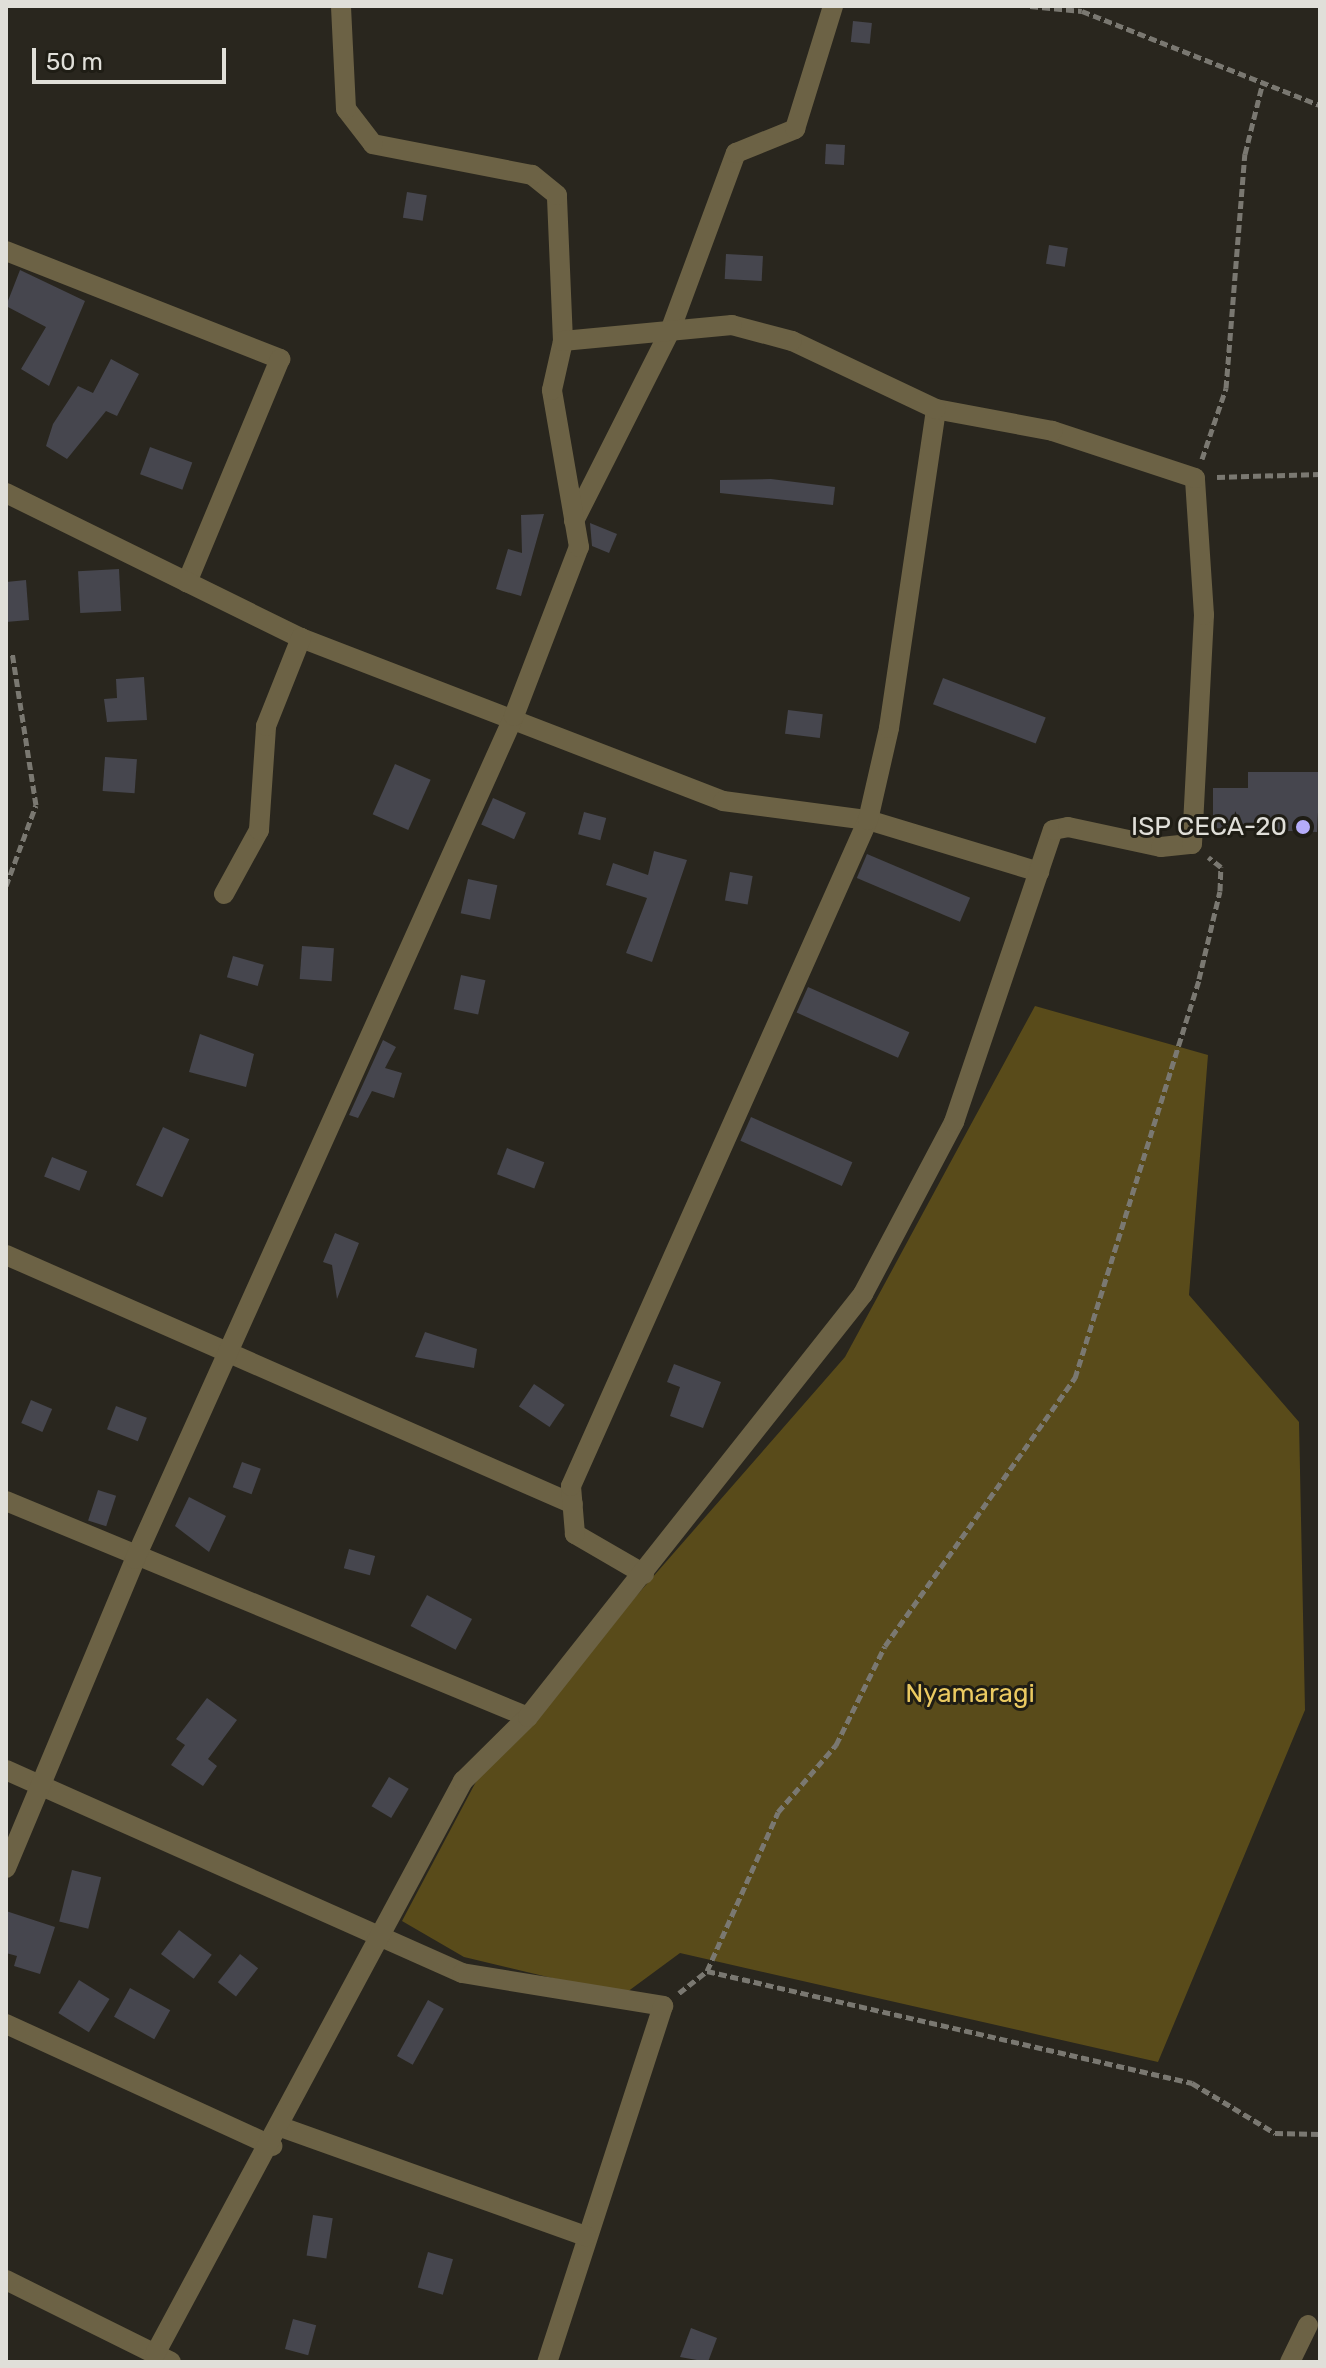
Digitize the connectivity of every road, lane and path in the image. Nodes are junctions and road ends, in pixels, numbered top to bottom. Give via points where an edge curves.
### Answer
1 (341, 6) edge
2 (833, 6) edge
3 (1030, 6) edge
4 (1263, 82) junction
5 (1320, 105) edge
6 (6, 251) edge
7 (670, 331) junction
8 (563, 341) junction
9 (936, 409) junction
10 (1320, 474) edge
11 (1195, 478) junction
12 (6, 493) edge
13 (574, 521) junction
14 (187, 582) junction
15 (301, 638) junction
16 (12, 652) dead end
17 (514, 716) junction
18 (868, 820) junction
19 (1192, 844) junction
20 (1039, 872) junction
21 (6, 886) edge
22 (224, 894) dead end
23 (6, 1255) edge
24 (228, 1352) junction
25 (6, 1501) edge
26 (573, 1504) junction
27 (135, 1559) junction
28 (644, 1574) junction
29 (528, 1717) junction
30 (6, 1770) edge
31 (43, 1786) junction
32 (6, 1868) edge
33 (379, 1937) junction
34 (707, 1971) junction
35 (663, 2006) junction
36 (6, 2024) edge
37 (281, 2127) junction
38 (1320, 2134) edge
39 (272, 2146) junction
40 (586, 2236) junction
41 (6, 2280) edge
42 (1308, 2325) dead end
43 (129, 2352) edge
44 (163, 2358) edge
45 (547, 2362) edge
46 (1290, 2362) edge

1 - 8 street via 346,109 373,144 532,175 557,195
2 - 7 street via 795,129 736,153
3 - 4 path via 1082,11
4 - 5 path
4 - 11 path via 1245,154 1226,388
6 - 14 street via 280,359
7 - 8 street
7 - 9 street via 732,325 792,341
7 - 13 street
8 - 13 street via 552,390
9 - 11 street via 1053,431
9 - 18 street via 889,728
10 - 11 path
11 - 19 street via 1204,615
12 - 14 street
13 - 17 street via 579,547
14 - 15 street
15 - 17 street
15 - 22 street via 266,726 259,830
16 - 21 path via 36,805
17 - 18 street via 723,801
17 - 24 street
18 - 20 street
18 - 26 street via 571,1486
19 - 20 street via 1161,847 1068,827 1053,830
19 - 34 path via 1221,867 1220,891 1146,1166 1075,1378 885,1646 836,1745 778,1812
20 - 28 street via 954,1122 863,1294
23 - 24 street
24 - 26 street
24 - 27 street
25 - 27 street
26 - 28 street via 575,1534
27 - 29 street
27 - 31 street
28 - 29 street
29 - 33 street via 463,1781
30 - 31 street
31 - 32 street
31 - 33 street
33 - 35 street via 462,1973
33 - 37 street
34 - 35 path
34 - 38 path via 1192,2083 1275,2133
35 - 40 street
36 - 39 street
37 - 39 street
37 - 40 street
39 - 44 street
40 - 45 street
41 - 43 street
42 - 46 street
43 - 44 street

